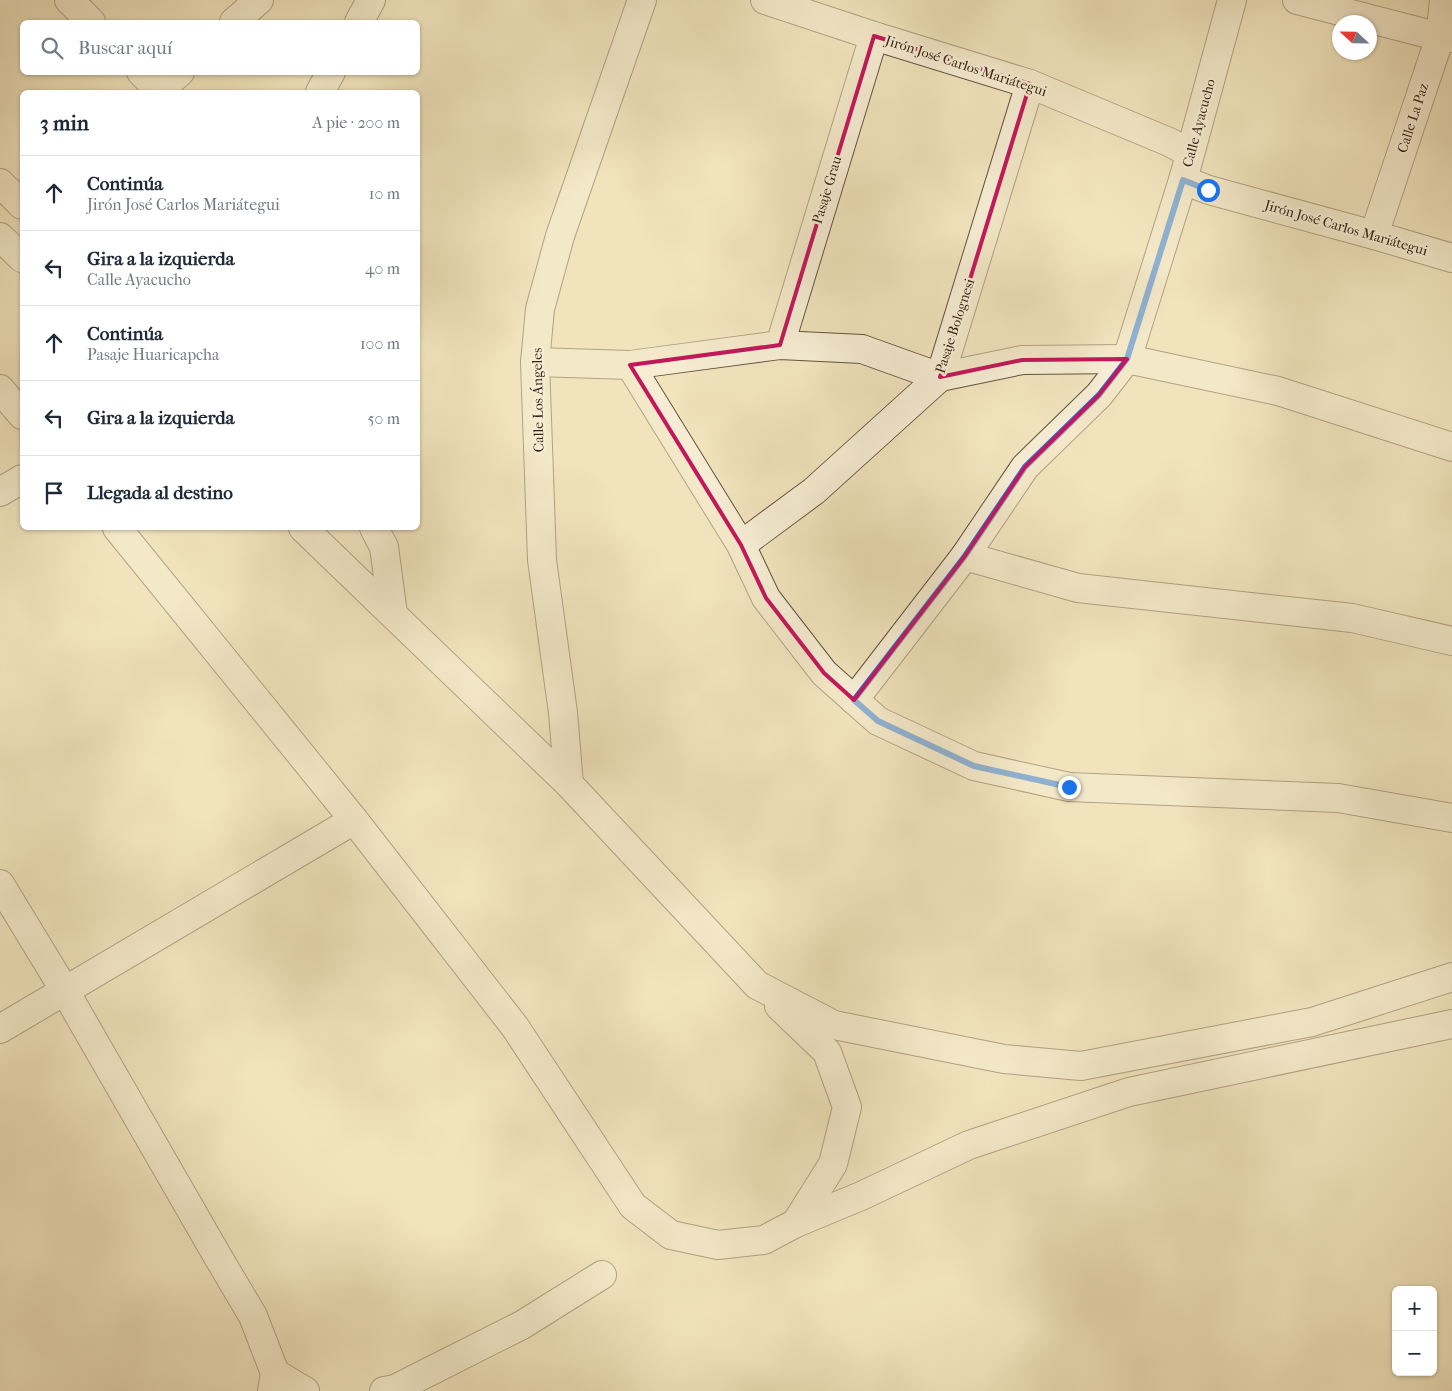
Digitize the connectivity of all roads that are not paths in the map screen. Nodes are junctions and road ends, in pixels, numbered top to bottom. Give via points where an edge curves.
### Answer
1 (69, 0) edge
2 (259, 0) edge
3 (371, 0) edge
4 (642, 0) edge
5 (765, 0) edge
6 (1232, 0) edge
7 (1297, 0) edge
8 (1444, 0) edge
9 (89, 20) edge
10 (236, 20) edge
11 (360, 20) edge
12 (874, 36) junction
13 (1446, 37) edge
14 (174, 75) edge
15 (329, 75) edge
16 (1030, 84) junction
17 (154, 85) edge
18 (321, 90) edge
19 (1190, 153) junction
20 (1183, 180) junction
21 (0, 183) edge
22 (20, 204) edge
23 (1374, 235) junction
24 (0, 236) edge
25 (20, 256) edge
26 (1452, 258) edge
27 (780, 345) junction
28 (1127, 359) junction
29 (535, 362) junction
30 (630, 365) junction
31 (940, 377) junction
32 (0, 389) edge
33 (20, 412) edge
34 (1452, 448) edge
35 (20, 480) edge
36 (0, 492) edge
37 (119, 530) edge
38 (305, 530) edge
39 (375, 530) edge
40 (741, 545) junction
41 (965, 556) junction
42 (393, 614) junction
43 (1452, 641) edge
44 (854, 700) junction
45 (569, 784) junction
46 (1452, 818) edge
47 (354, 820) junction
48 (0, 884) edge
49 (1452, 977) edge
50 (757, 985) junction
51 (65, 991) junction
52 (1452, 1024) edge
53 (0, 1029) edge
54 (796, 1223) junction
55 (602, 1275) dead end
56 (274, 1382) edge
57 (305, 1391) edge
58 (384, 1391) edge

1 - 9 street
2 - 10 street
3 - 11 street
4 - 29 street, Calle Los Ángeles via 560,236 540,309
5 - 12 street, Jirón José Carlos Mariátegui
6 - 19 street, Calle Ayacucho
7 - 13 street
8 - 13 street, Calle La Paz
12 - 16 street, Jirón José Carlos Mariátegui
12 - 27 street, Pasaje Grau
13 - 23 street, Calle La Paz
14 - 17 street
15 - 18 street
16 - 19 street, Jirón José Carlos Mariátegui
16 - 31 street, Pasaje Bolognesi
19 - 20 street, Calle Ayacucho
20 - 23 street, Jirón José Carlos Mariátegui via 1208,190
20 - 28 street, Calle Ayacucho
21 - 22 street
23 - 26 street, Jirón José Carlos Mariátegui
24 - 25 street
27 - 30 street
27 - 31 street via 862,349
28 - 31 street via 1022,360
28 - 34 street via 1278,392
28 - 41 street via 1099,395 1025,467
29 - 30 street
29 - 45 street, Calle Los Ángeles via 542,560
30 - 40 street
31 - 40 street, Pasaje Bolognesi via 814,491
32 - 33 street
35 - 36 street
37 - 47 street
38 - 42 street
39 - 42 street via 384,547
40 - 44 street via 766,598 824,673
41 - 43 street via 1078,588 1352,618
41 - 44 street
42 - 45 street
44 - 46 street via 878,721 974,766 1069,787 1338,798
45 - 50 street
47 - 51 street
47 - 54 street via 515,1027 633,1206 671,1235 718,1245 764,1240
48 - 51 street
49 - 50 street via 1312,1022 1081,1066 1004,1059 834,1025
50 - 54 street via 827,1052 847,1107 833,1164
51 - 53 street
51 - 56 street via 253,1316
52 - 54 street via 1129,1092 969,1144
55 - 58 street via 522,1325 395,1389
56 - 57 street

